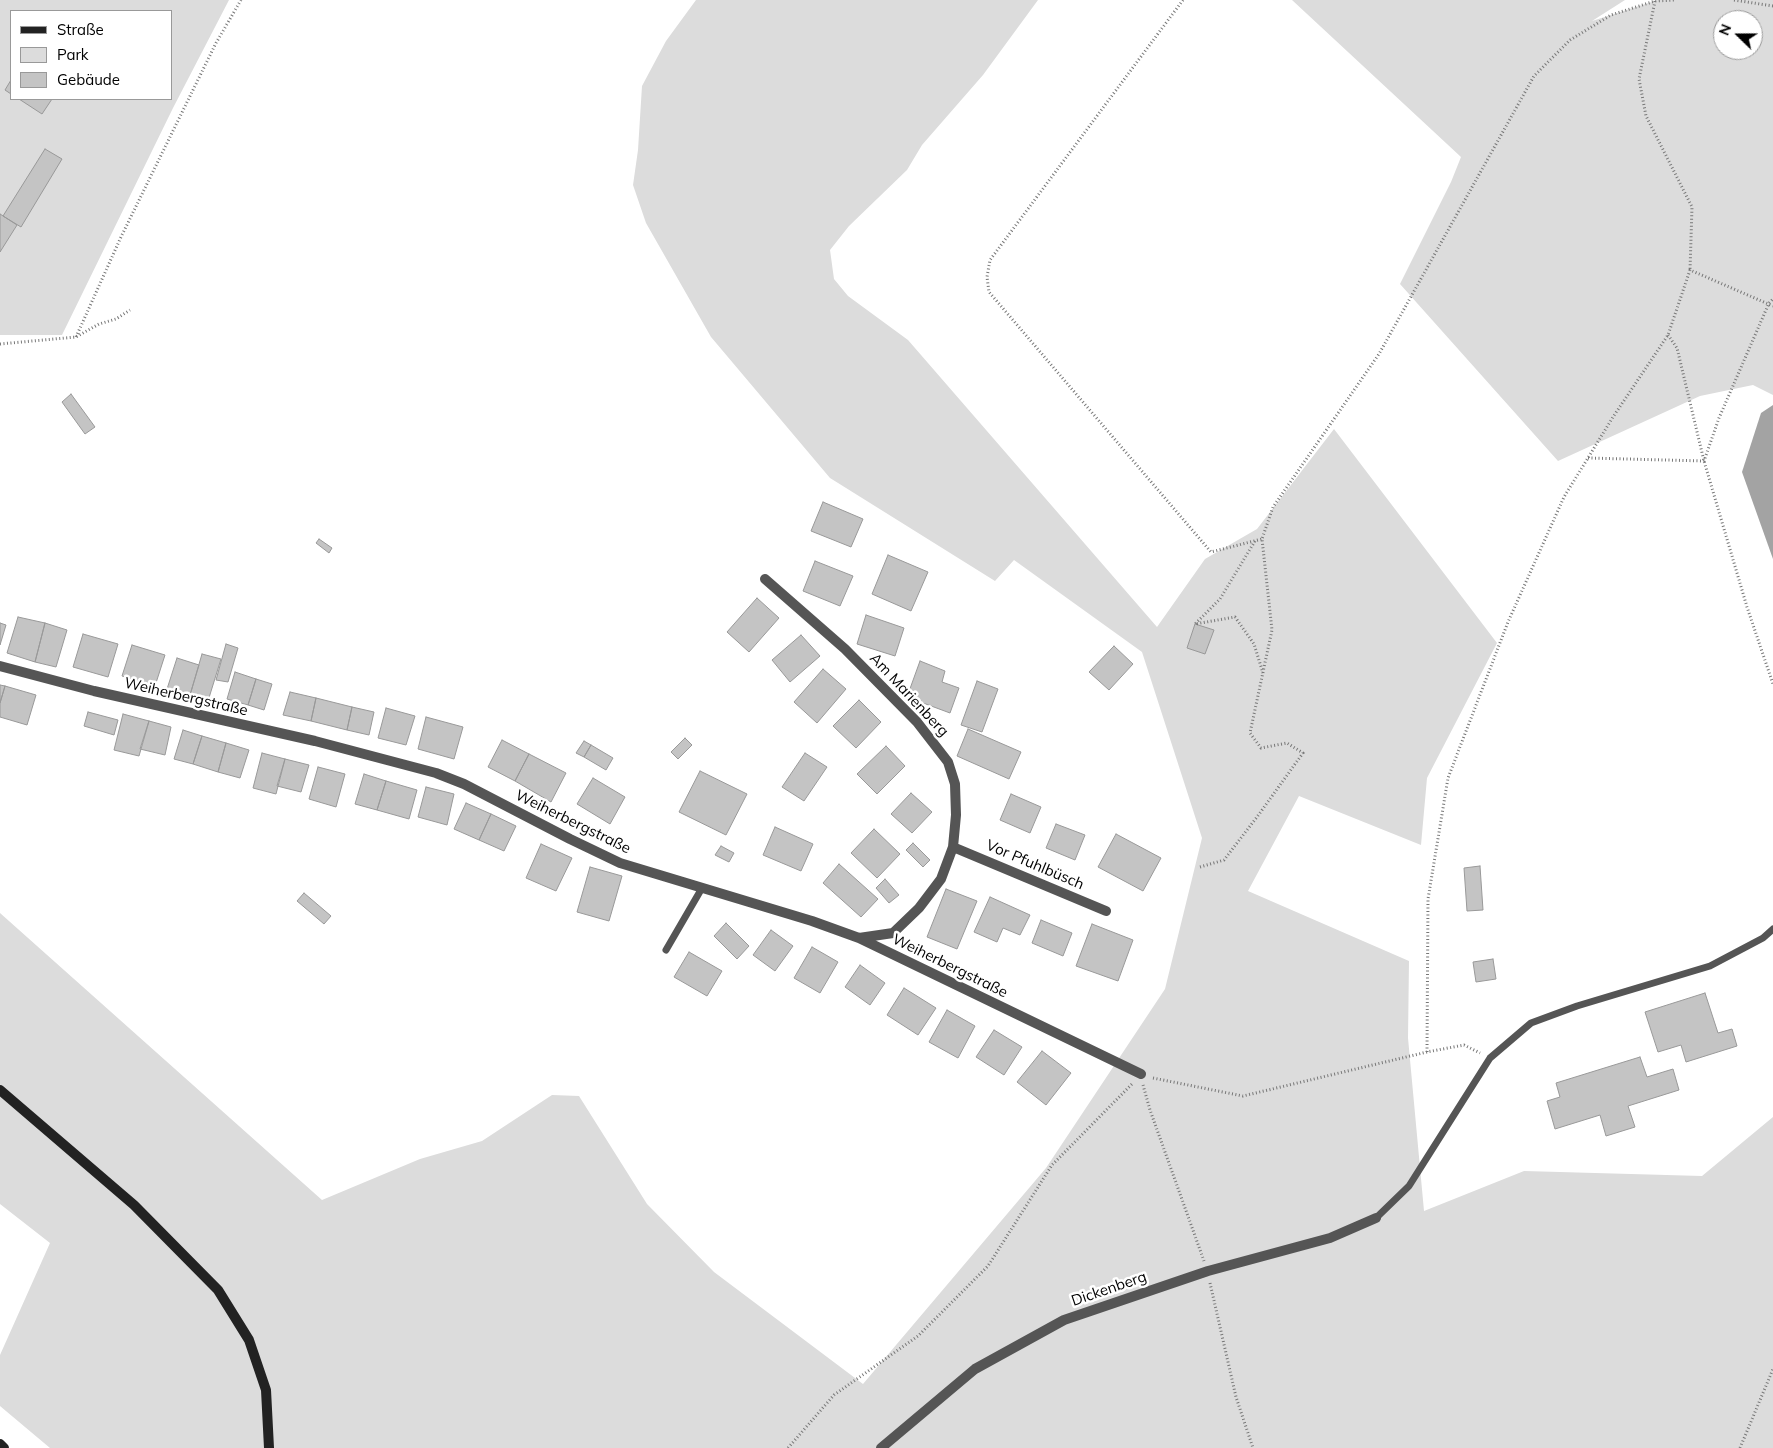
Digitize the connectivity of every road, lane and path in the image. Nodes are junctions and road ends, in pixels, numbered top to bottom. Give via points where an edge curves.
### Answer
1 (242, 0) edge
2 (1183, 0) edge
3 (1654, 0) edge
4 (1675, 0) edge
5 (1734, 0) edge
6 (1773, 6) edge
7 (1690, 270) junction
8 (1773, 299) edge
9 (1771, 305) edge
10 (130, 310) dead end
11 (1668, 335) junction
12 (76, 337) junction
13 (0, 344) edge
14 (1588, 458) junction
15 (1704, 461) junction
16 (1262, 539) junction
17 (1255, 541) junction
18 (765, 579) dead end
19 (0, 666) edge
20 (1263, 673) junction
21 (1773, 684) edge
22 (953, 847) junction
23 (1200, 867) dead end
24 (702, 888) junction
25 (1106, 911) dead end
26 (1773, 929) edge
27 (858, 938) junction
28 (666, 950) dead end
29 (1426, 1052) junction
30 (1490, 1058) junction
31 (1141, 1074) junction
32 (0, 1090) edge
33 (1376, 1218) joint
34 (1773, 1369) edge
35 (0, 1444) edge
36 (4, 1448) edge
37 (269, 1448) edge
38 (788, 1448) edge
39 (881, 1448) edge
40 (1740, 1448) edge

1 - 12 path via 212,52
2 - 17 path via 990,260 987,277 989,292 1211,552
3 - 4 path
3 - 7 path via 1639,80 1646,116 1692,207
3 - 16 path via 1611,15 1570,40 1534,76 1379,354 1273,507
5 - 6 path
7 - 9 path
7 - 11 path
8 - 9 path
9 - 15 path via 1719,418
10 - 12 path
11 - 14 path
11 - 15 path via 1677,348
12 - 13 path
14 - 15 path
14 - 29 path via 1564,497 1508,622 1448,778 1428,899
15 - 21 path
16 - 17 path
16 - 20 path via 1272,630
17 - 20 path via 1220,599 1196,624 1234,617 1254,644
18 - 22 street, Am Marienberg via 845,649 917,722 948,762 956,784
19 - 24 street, Weiherbergstraße via 94,691 315,741 436,774 464,784 620,863
20 - 23 path via 1250,733 1261,748 1286,743 1303,753 1224,860
22 - 25 street, Vor Pfuhlbüsch
22 - 27 street, Am Marienberg via 941,879 906,921 893,933
24 - 27 street, Weiherbergstraße
24 - 28 lane
26 - 30 lane via 1763,938 1710,966 1531,1023
27 - 31 street, Weiherbergstraße
29 - 30 path via 1464,1045
29 - 31 path via 1243,1096
30 - 33 lane via 1409,1186
31 - 38 path via 1052,1165 988,1266 918,1336 834,1395
32 - 37 street via 134,1205 218,1290 249,1340 266,1390
33 - 39 street, Dickenberg via 1330,1238 1208,1270 1064,1320 975,1369
34 - 40 path
35 - 36 street

